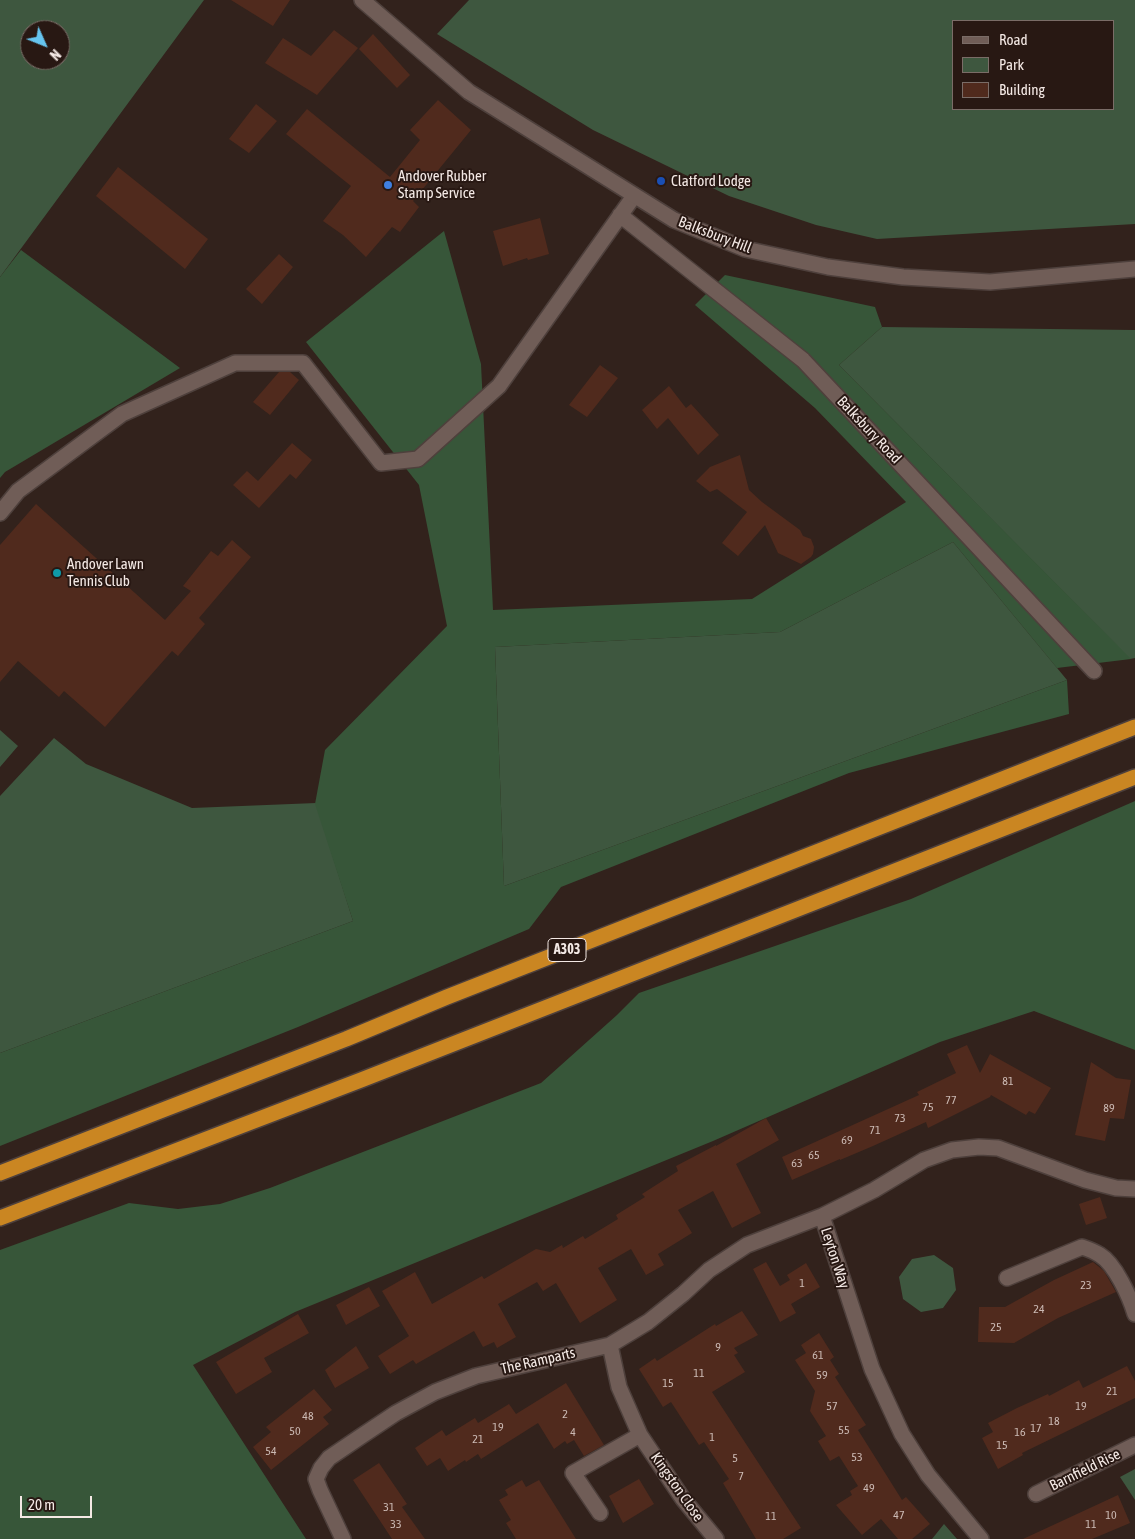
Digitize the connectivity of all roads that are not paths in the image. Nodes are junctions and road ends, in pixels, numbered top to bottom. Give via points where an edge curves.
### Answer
1 (362, 0) edge
2 (634, 196) junction
3 (620, 215) junction
4 (1135, 269) edge
5 (0, 513) edge
6 (1094, 671) dead end
7 (1135, 727) edge
8 (1135, 777) edge
9 (0, 1173) edge
10 (1135, 1189) edge
11 (822, 1216) junction
12 (0, 1218) edge
13 (1007, 1278) dead end
14 (1135, 1314) edge
15 (610, 1345) junction
16 (640, 1435) junction
17 (1135, 1445) edge
18 (1036, 1494) dead end
19 (600, 1513) dead end
20 (343, 1539) edge
21 (716, 1539) edge
22 (981, 1539) edge

1 - 2 street, Balksbury Hill via 469,92
2 - 3 street
2 - 4 street, Balksbury Hill via 674,220 745,249 828,267 990,282
3 - 5 street via 499,386 418,459 381,463 303,363 235,363 122,414 18,491
3 - 6 street, Balksbury Road via 803,360
7 - 9 highway, A303
8 - 12 highway
10 - 11 street, Leyton Way via 1086,1180 998,1148 979,1147 952,1150 924,1160
11 - 15 street, The Ramparts via 747,1245 709,1270 648,1322
11 - 22 street, Leyton Way via 872,1370 902,1434 928,1475
13 - 14 street via 1082,1247 1100,1254 1112,1265
15 - 16 street, Kingston Close via 619,1386
15 - 20 street, The Ramparts via 476,1376 435,1392 396,1413 329,1458 316,1479
16 - 19 street via 573,1473
16 - 21 street, Kingston Close via 683,1499
17 - 18 street, Barnfield Rise

